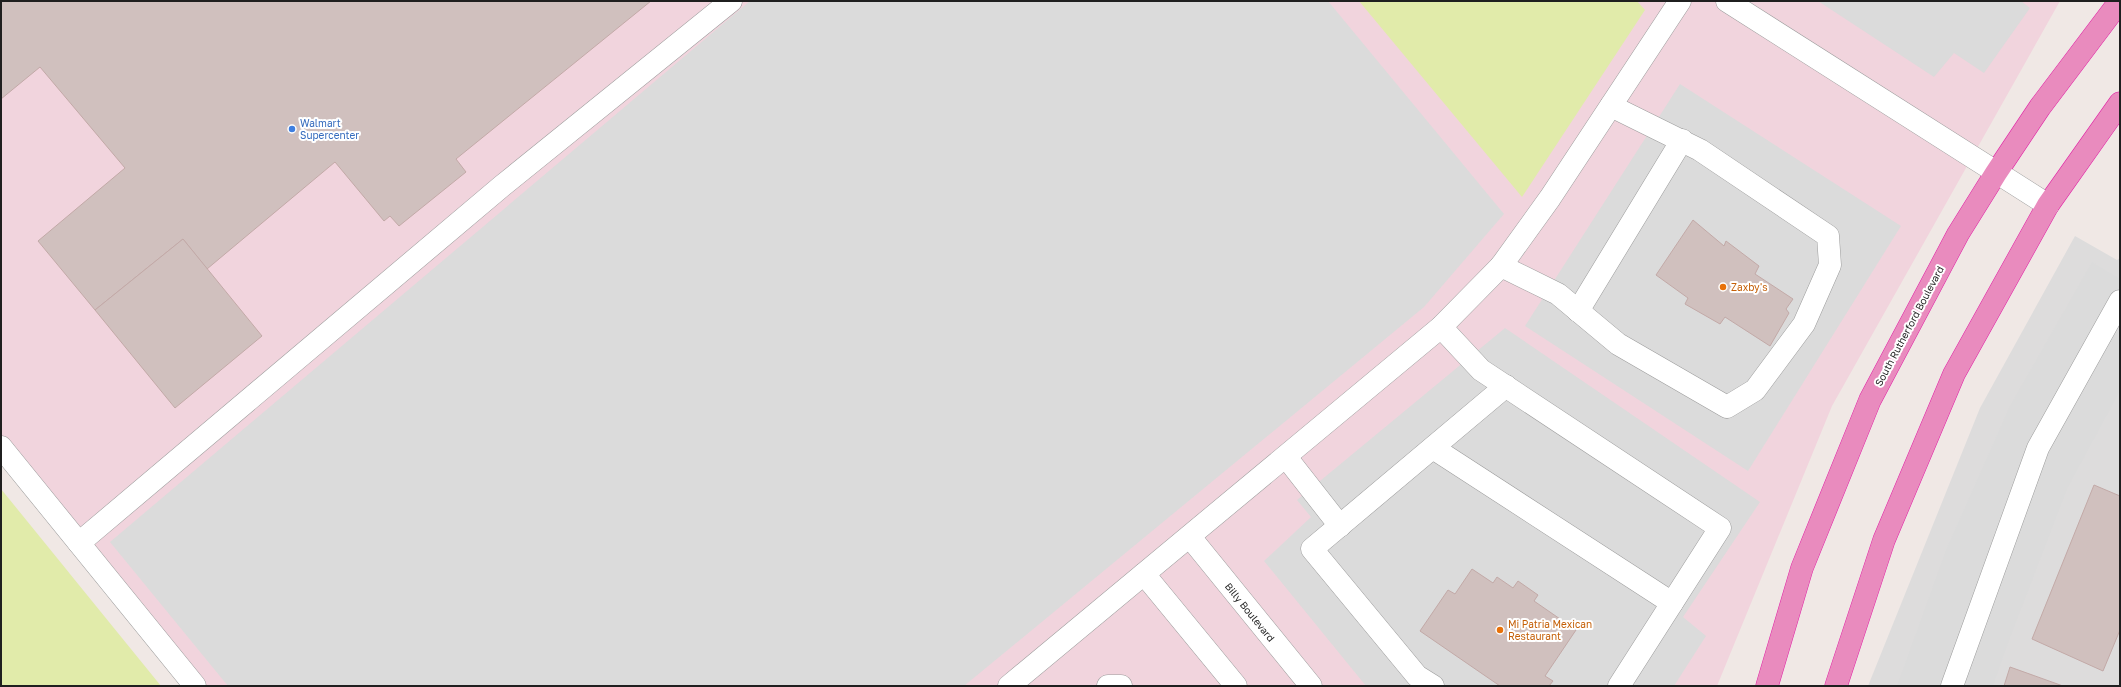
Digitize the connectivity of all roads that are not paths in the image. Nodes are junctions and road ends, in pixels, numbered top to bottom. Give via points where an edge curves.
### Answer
1 (731, 1) edge
2 (1680, 1) edge
3 (1728, 1) edge
4 (2120, 1) edge
5 (2120, 103) edge
6 (1611, 106) junction
7 (1682, 140) junction
8 (1996, 172) junction
9 (2048, 205) junction
10 (1501, 266) junction
11 (2120, 301) edge
12 (1578, 310) junction
13 (1441, 327) junction
14 (1506, 386) junction
15 (1, 447) edge
16 (1433, 448) junction
17 (1286, 457) junction
18 (1340, 526) junction
19 (1190, 537) junction
20 (78, 543) junction
21 (1144, 574) junction
22 (1672, 603) junction
23 (1230, 683) edge
24 (196, 686) edge
25 (1009, 686) edge
26 (1108, 686) edge
27 (1121, 686) edge
28 (1311, 686) edge
29 (1433, 686) edge
30 (1619, 686) edge
31 (1767, 686) edge
32 (1836, 686) edge
33 (1952, 686) edge

1 - 20 street via 496,190
2 - 6 street
3 - 8 street
4 - 8 highway, South Rutherford Boulevard via 2040,107
5 - 9 highway
6 - 7 street
6 - 10 street
7 - 12 street
7 - 12 street via 1828,236 1830,265 1804,324 1755,390 1726,407 1618,344
8 - 9 street
8 - 31 highway, South Rutherford Boulevard via 1958,234 1870,400 1802,568
9 - 32 highway via 1954,374 1884,540
10 - 12 street via 1558,294
10 - 13 street
11 - 33 street via 2038,448
13 - 14 street via 1481,370
13 - 17 street
14 - 16 street
14 - 22 street via 1720,528
15 - 20 street
16 - 18 street
16 - 22 street
17 - 18 street
17 - 19 street
18 - 29 street via 1312,549 1417,676
19 - 21 street
19 - 28 street, Billy Boulevard
20 - 24 street
21 - 23 street
21 - 25 street
22 - 30 street
26 - 27 street

